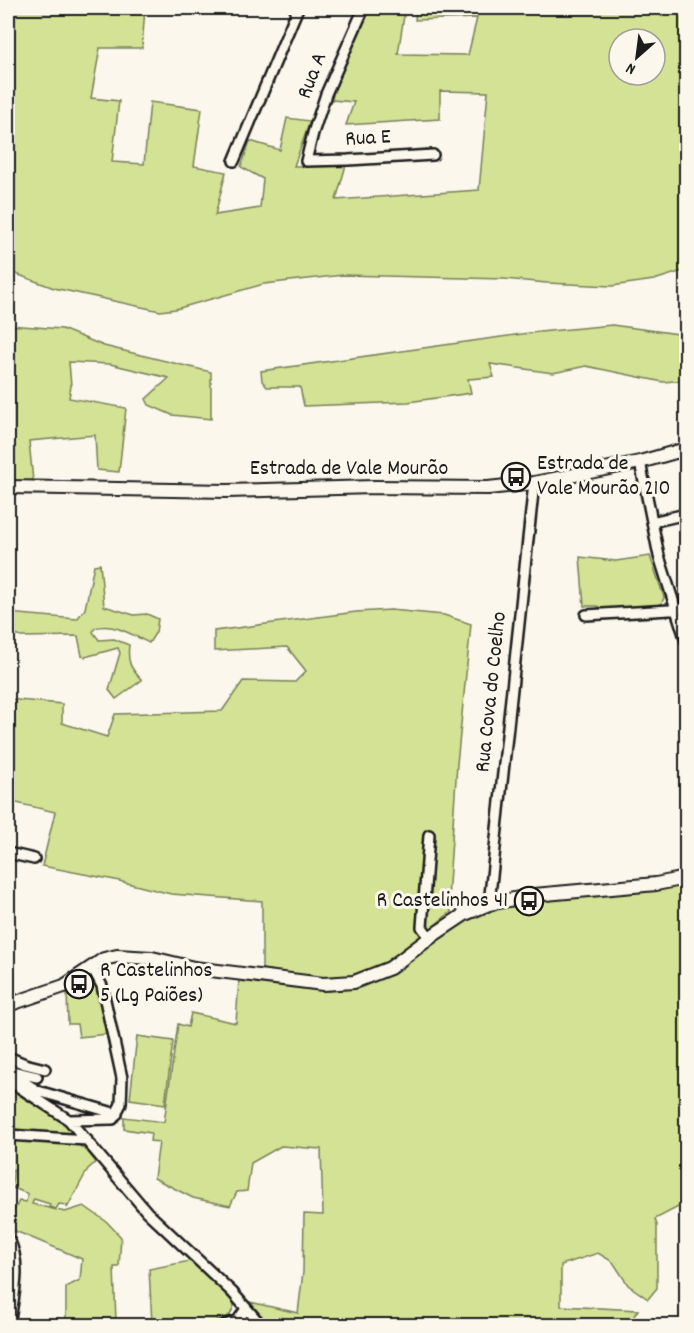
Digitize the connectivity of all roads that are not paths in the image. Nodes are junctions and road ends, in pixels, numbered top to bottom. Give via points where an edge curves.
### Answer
1 (298, 8) edge
2 (364, 8) edge
3 (433, 155) dead end
4 (234, 161) dead end
5 (306, 161) joint
6 (687, 449) edge
7 (640, 462) junction
8 (534, 483) junction
9 (8, 487) edge
10 (687, 514) edge
11 (652, 522) junction
12 (682, 610) edge
13 (586, 615) dead end
14 (687, 641) edge
15 (429, 835) dead end
16 (8, 853) edge
17 (34, 859) dead end
18 (687, 878) edge
19 (489, 904) junction
20 (430, 938) junction
21 (92, 967) junction
22 (8, 1005) edge
23 (8, 1057) edge
24 (9, 1068) edge
25 (45, 1069) dead end
26 (37, 1077) dead end
27 (8, 1080) edge
28 (117, 1114) junction
29 (69, 1120) junction
30 (8, 1135) edge
31 (87, 1140) junction
32 (8, 1238) edge
33 (11, 1253) edge
34 (246, 1309) junction
35 (237, 1323) edge
36 (9, 1326) edge
37 (225, 1326) edge
38 (262, 1326) edge

1 - 4 street
2 - 5 street, Rua A via 326,94
3 - 5 street, Rua E
6 - 7 street, Estrada de Vale Mourão
7 - 8 street, Estrada de Vale Mourão
7 - 11 street
8 - 9 street, Estrada de Vale Mourão via 468,489 227,491
8 - 19 street, Rua Cova do Coelho
10 - 11 street
11 - 12 street via 662,566
12 - 13 street
12 - 14 street
15 - 20 street via 422,927
16 - 17 street
18 - 19 street via 534,895
19 - 20 street via 465,914
20 - 21 street via 379,974 339,984 208,970 130,956 104,960
21 - 22 street via 64,986
21 - 28 street via 102,986 122,1078
23 - 25 street
24 - 26 street
24 - 28 street via 39,1091
27 - 29 street
28 - 29 street via 113,1119
29 - 31 street
30 - 31 street
31 - 34 street via 147,1212
32 - 33 street
33 - 36 street via 17,1269
34 - 35 street
34 - 38 street
35 - 37 street

